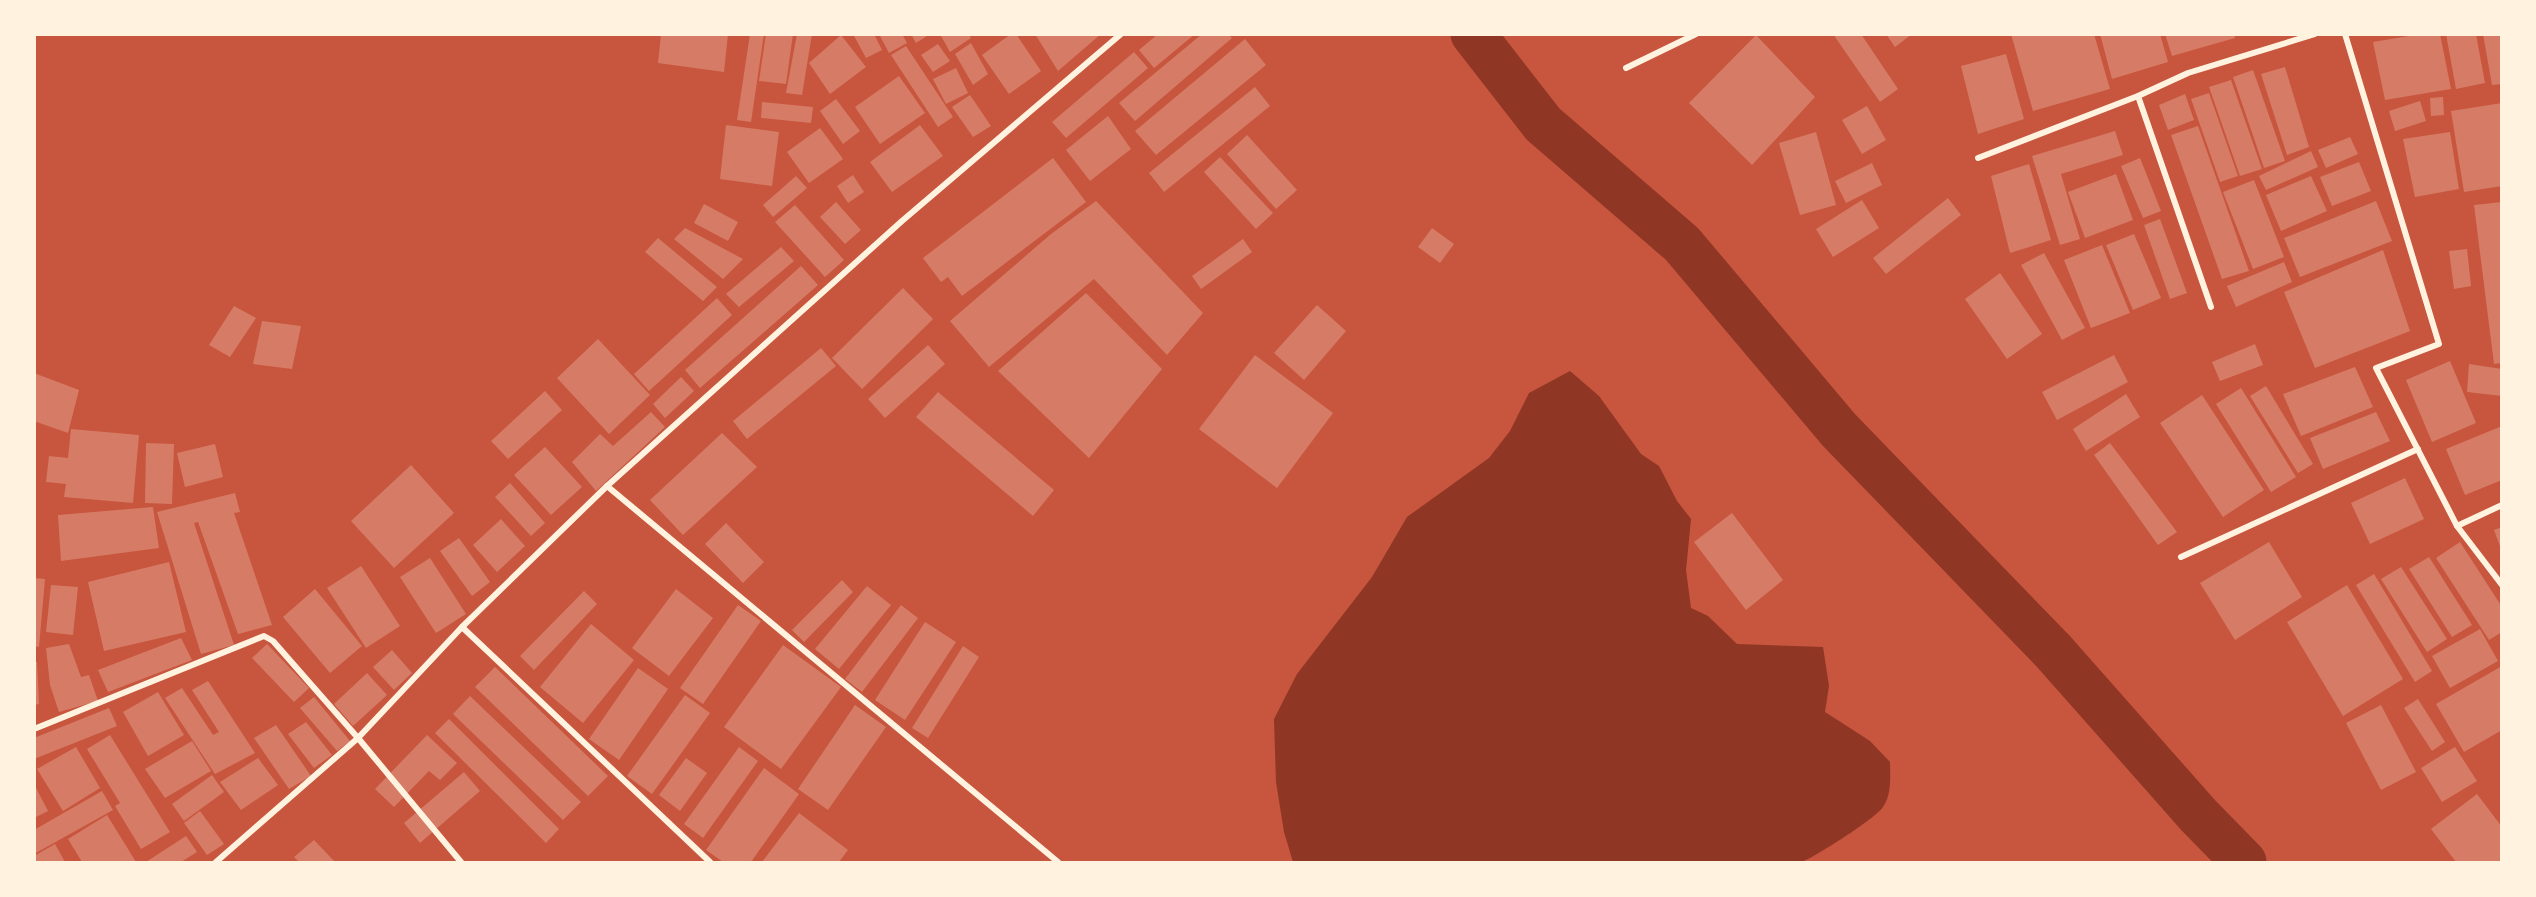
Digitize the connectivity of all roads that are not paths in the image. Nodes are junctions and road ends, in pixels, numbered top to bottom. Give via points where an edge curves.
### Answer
1 (1121, 34) edge
2 (1696, 34) edge
3 (2315, 34) edge
4 (2345, 34) edge
5 (1626, 69) dead end
6 (2138, 96) junction
7 (1978, 158) dead end
8 (2211, 307) dead end
9 (2418, 449) junction
10 (607, 486) junction
11 (2502, 505) edge
12 (2457, 526) junction
13 (2181, 557) dead end
14 (2502, 585) edge
15 (462, 627) junction
16 (34, 729) edge
17 (358, 738) junction
18 (216, 862) edge
19 (461, 862) edge
20 (710, 862) edge
21 (1058, 862) edge

1 - 10 street via 902,221
2 - 5 street
3 - 6 street via 2188,73
4 - 9 street via 2439,344 2376,368
6 - 7 street
6 - 8 street
9 - 12 street
9 - 13 street
10 - 15 street
10 - 21 street
11 - 12 street
12 - 14 street
15 - 17 street
15 - 20 street
16 - 17 street via 264,636 273,641
17 - 18 street
17 - 19 street

